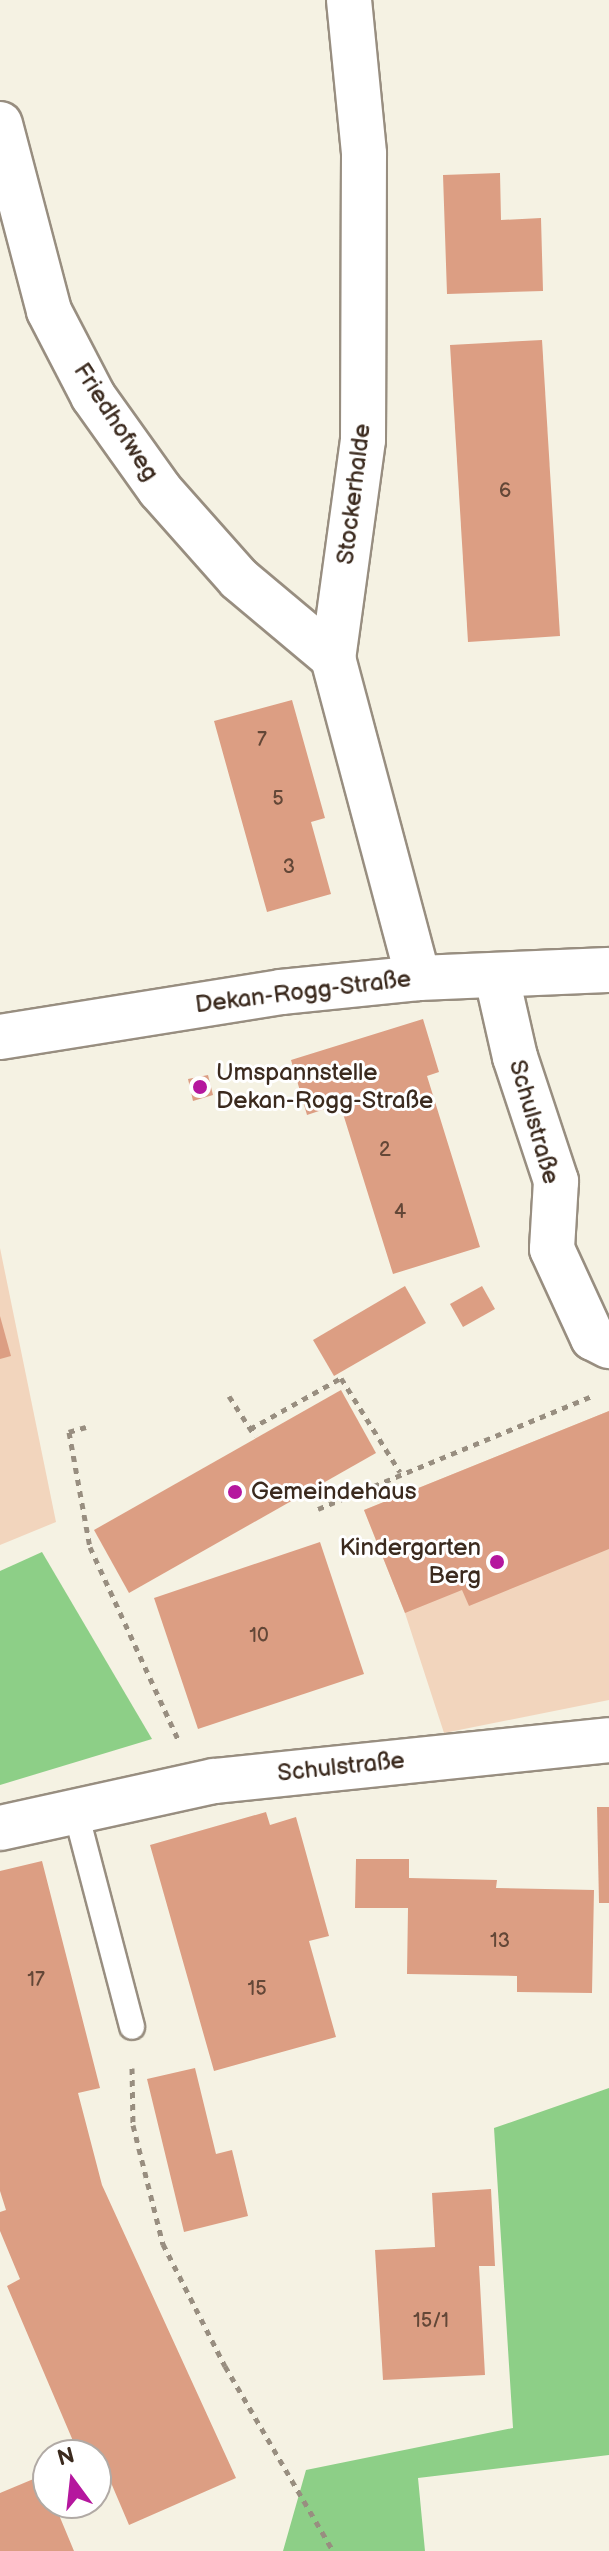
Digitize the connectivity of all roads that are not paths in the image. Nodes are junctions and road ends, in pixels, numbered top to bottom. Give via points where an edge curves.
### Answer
1 (349, 0) edge
2 (0, 124) edge
3 (333, 658) junction
4 (609, 970) edge
5 (418, 978) junction
6 (497, 978) junction
7 (0, 1037) edge
8 (609, 1346) edge
9 (609, 1740) edge
10 (76, 1813) junction
11 (0, 1828) edge
12 (132, 2027) road end

1 - 3 street, Stockerhalde via 364,154 363,440
2 - 3 street, Friedhofweg via 49,311 93,396 160,490 239,579
3 - 5 street, Stockerhalde
4 - 6 street, Dekan-Rogg-Straße
5 - 6 street, Dekan-Rogg-Straße
5 - 7 street, Dekan-Rogg-Straße via 281,992
6 - 8 street, Schulstraße via 515,1057 556,1181 552,1249 593,1338
9 - 10 street, Schulstraße via 214,1781
10 - 11 street, Schulstraße
10 - 12 lane

